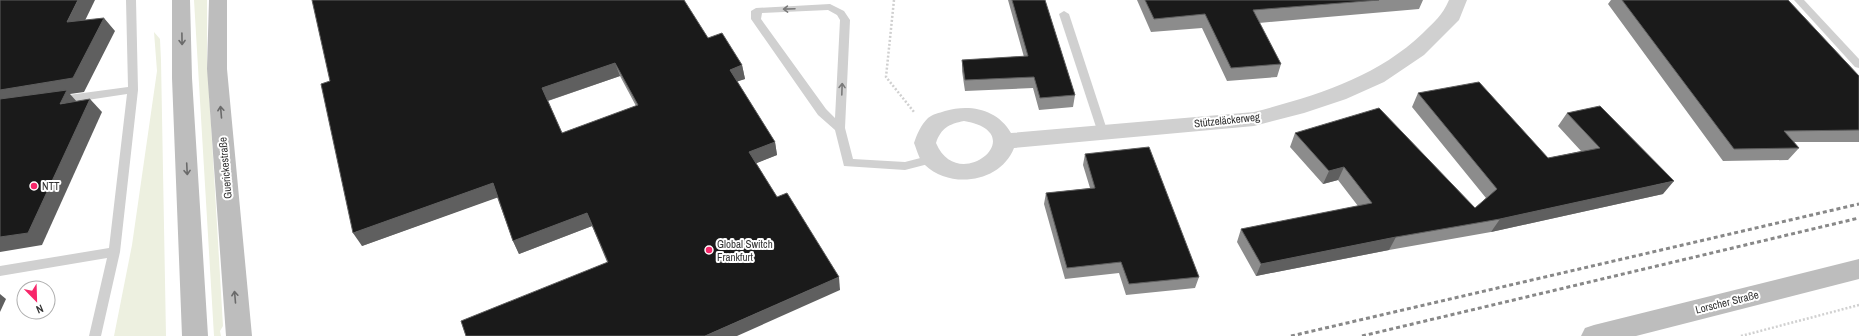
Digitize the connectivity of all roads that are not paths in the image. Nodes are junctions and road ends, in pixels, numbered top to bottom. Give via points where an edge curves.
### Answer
1 (131, 0) edge
2 (181, 0) edge
3 (218, 0) edge
4 (1458, 0) edge
5 (1799, 0) edge
6 (1064, 14) dead end
7 (1859, 65) edge
8 (133, 90) junction
9 (47, 102) edge
10 (840, 128) junction
11 (1103, 133) junction
12 (1004, 141) junction
13 (932, 159) junction
14 (114, 252) junction
15 (1859, 268) edge
16 (0, 271) edge
17 (95, 336) edge
18 (195, 336) edge
19 (239, 336) edge
20 (1594, 336) edge

1 - 8 lane
2 -> 18 main road via 182,78
19 -> 3 main road, Guerickestraße via 217,69
4 - 11 street, Stützeläckerweg via 1452,16 1417,50 1377,77 1339,94 1254,119
5 - 7 lane
6 - 11 lane
8 - 9 lane
8 - 14 lane
10 -> 10 lane via 845,20 841,13 830,7 756,11 756,19 822,112
10 - 13 lane via 846,160 851,164 905,166
11 - 12 street, Stützeläckerweg
12 - 13 street via 1002,153 987,167 971,171 951,170
12 - 13 street via 999,129 980,117 964,114 944,118 929,129 925,143
14 - 16 lane
14 - 17 lane
15 - 20 main road, Lorscher Straße

